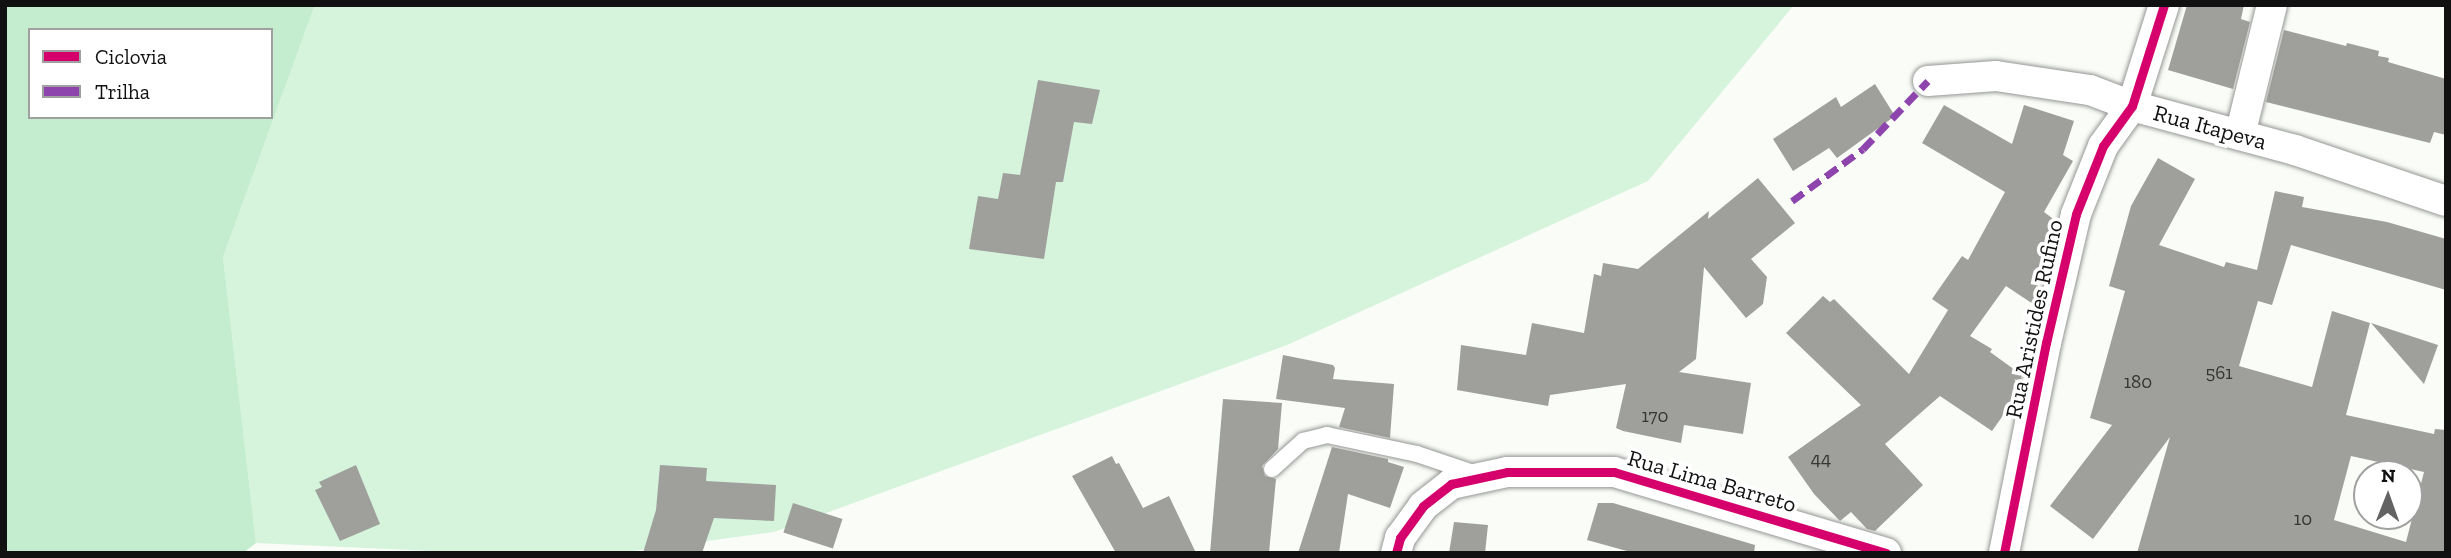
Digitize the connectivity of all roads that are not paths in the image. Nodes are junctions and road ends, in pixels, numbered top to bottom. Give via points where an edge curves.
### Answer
1 (2164, 5) edge
2 (2272, 5) edge
3 (1928, 81) dead end
4 (2132, 106) junction
5 (2239, 135) junction
6 (2446, 201) edge
7 (1272, 469) dead end
8 (1482, 476) junction
9 (1396, 553) edge
10 (1886, 553) edge
11 (2004, 553) edge

1 - 4 street, Rua Aristides Rufino
2 - 5 street
3 - 4 street, Rua Itapeva via 1996,76 2090,90
4 - 5 street, Rua Itapeva
4 - 11 street, Rua Aristides Rufino via 2103,146 2076,214
5 - 6 street, Rua Itapeva
7 - 8 lane, Rua Lima Barreto via 1303,441 1327,435 1417,454
8 - 9 street via 1451,484 1423,506 1400,538
8 - 10 street, Rua Lima Barreto via 1614,472

